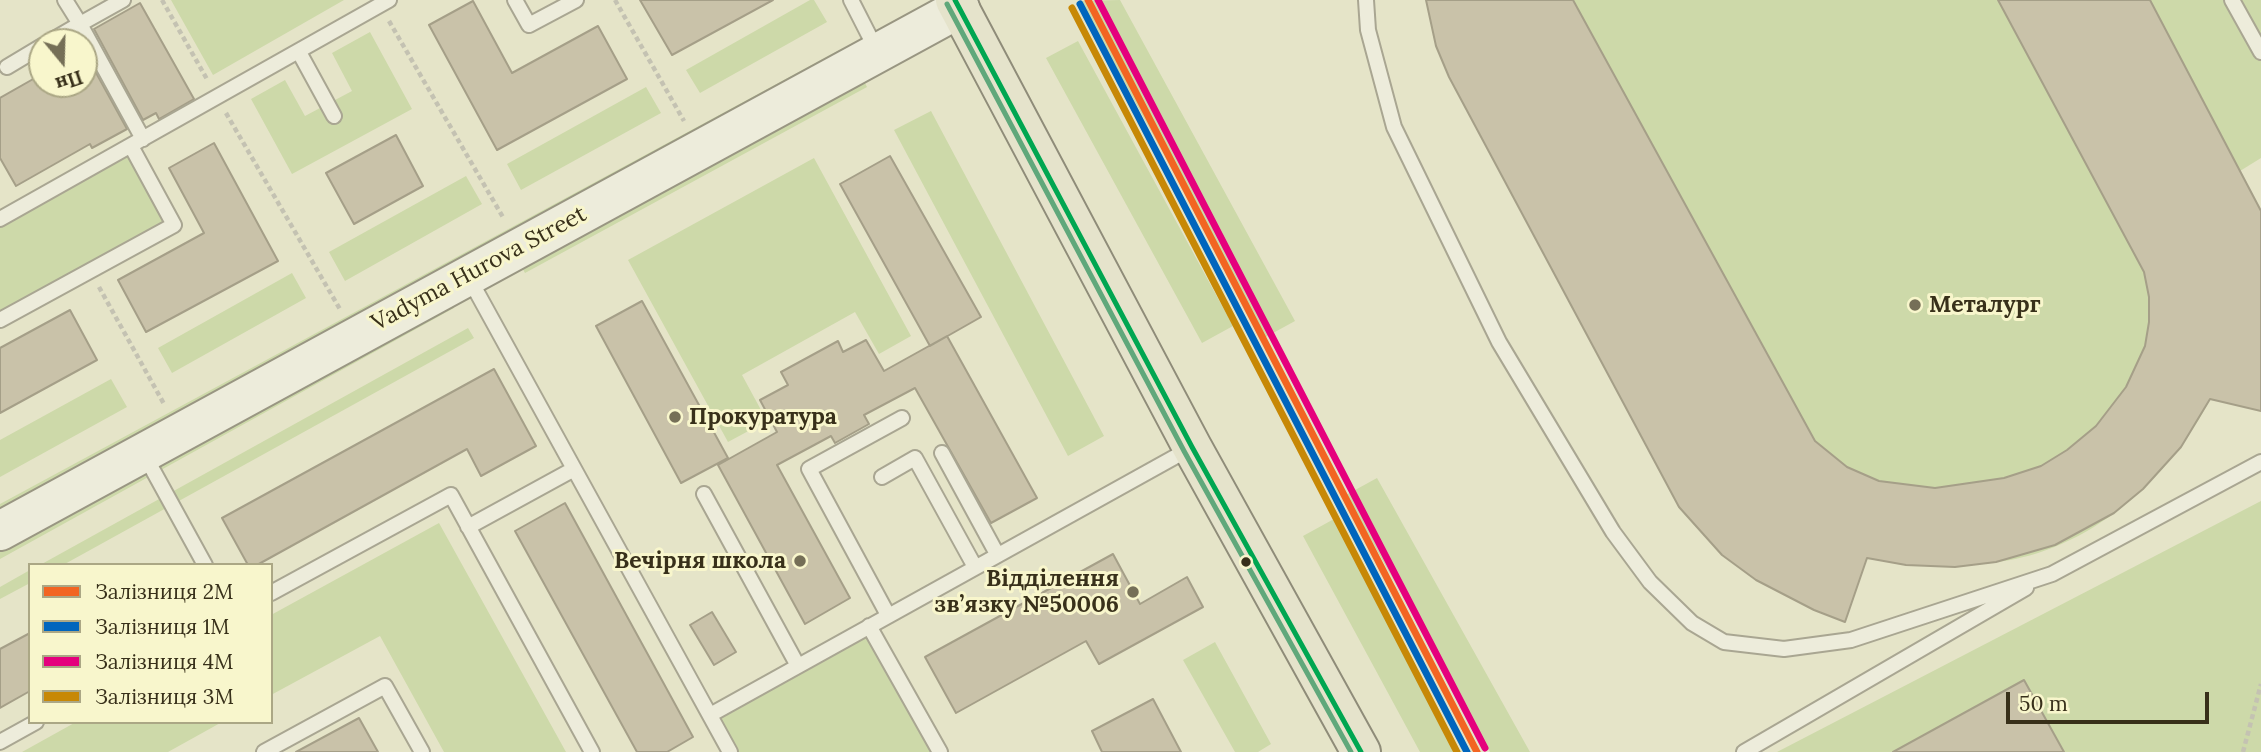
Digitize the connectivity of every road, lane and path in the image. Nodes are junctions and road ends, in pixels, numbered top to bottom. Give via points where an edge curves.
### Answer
1 (65, 0) edge
2 (123, 0) edge
3 (162, 0) edge
4 (515, 0) edge
5 (576, 0) edge
6 (615, 0) edge
7 (851, 0) edge
8 (1366, 0) edge
9 (2232, 0) edge
10 (384, 3) edge
11 (963, 3) edge
12 (79, 24) junction
13 (72, 28) edge
14 (299, 52) junction
15 (878, 52) junction
16 (2261, 52) edge
17 (28, 54) edge
18 (7, 67) dead end
19 (217, 97) junction
20 (334, 116) dead end
21 (137, 142) junction
22 (700, 149) junction
23 (0, 219) edge
24 (521, 247) junction
25 (90, 271) junction
26 (467, 275) junction
27 (0, 320) edge
28 (356, 336) junction
29 (902, 418) dead end
30 (180, 433) junction
31 (1192, 447) junction
32 (143, 453) junction
33 (942, 453) dead end
34 (2261, 462) edge
35 (574, 469) junction
36 (882, 477) dead end
37 (704, 494) dead end
38 (468, 527) junction
39 (0, 531) edge
40 (998, 554) junction
41 (204, 563) edge
42 (975, 567) junction
43 (2052, 574) junction
44 (273, 592) edge
45 (888, 615) junction
46 (869, 626) junction
47 (798, 666) junction
48 (2261, 684) edge
49 (710, 715) junction
50 (32, 724) edge
51 (0, 742) edge
52 (264, 752) edge
53 (422, 752) edge
54 (592, 752) edge
55 (730, 752) edge
56 (940, 752) edge
57 (1361, 752) edge
58 (1744, 752) edge
59 (2243, 752) edge

1 - 12 lane
2 - 12 lane
3 - 19 path
4 - 5 lane via 529,25
6 - 22 path
7 - 15 lane
8 - 43 lane via 1368,30 1394,127 1499,342 1613,532 1650,582 1692,623 1724,642 1784,649 1851,640
9 - 16 lane
10 - 14 lane
10 - 24 path
11 - 15 street, Vadyma Hurova Street
11 - 31 main road
12 - 13 lane
12 - 21 lane
14 - 19 lane
14 - 20 lane
15 - 22 street, Vadyma Hurova Street
17 - 18 lane
19 - 21 lane
19 - 28 path
21 - 23 lane
21 - 25 lane via 174,225
22 - 24 street, Vadyma Hurova Street
24 - 26 street, Vadyma Hurova Street
25 - 27 lane
25 - 30 path
26 - 28 street, Vadyma Hurova Street
26 - 35 lane
28 - 30 street, Vadyma Hurova Street
29 - 45 lane via 809,469
30 - 32 street, Vadyma Hurova Street
31 - 40 lane
31 - 57 main road
32 - 39 street, Vadyma Hurova Street
32 - 41 lane
33 - 40 lane
34 - 43 lane
35 - 38 lane
35 - 49 lane
36 - 42 lane via 915,458
37 - 47 lane
38 - 44 lane via 451,495
38 - 54 lane
40 - 42 lane
42 - 45 lane
43 - 58 lane
45 - 46 lane
46 - 47 lane
46 - 56 lane
47 - 49 lane
48 - 59 path
49 - 55 lane
50 - 51 lane
52 - 53 lane via 385,686

